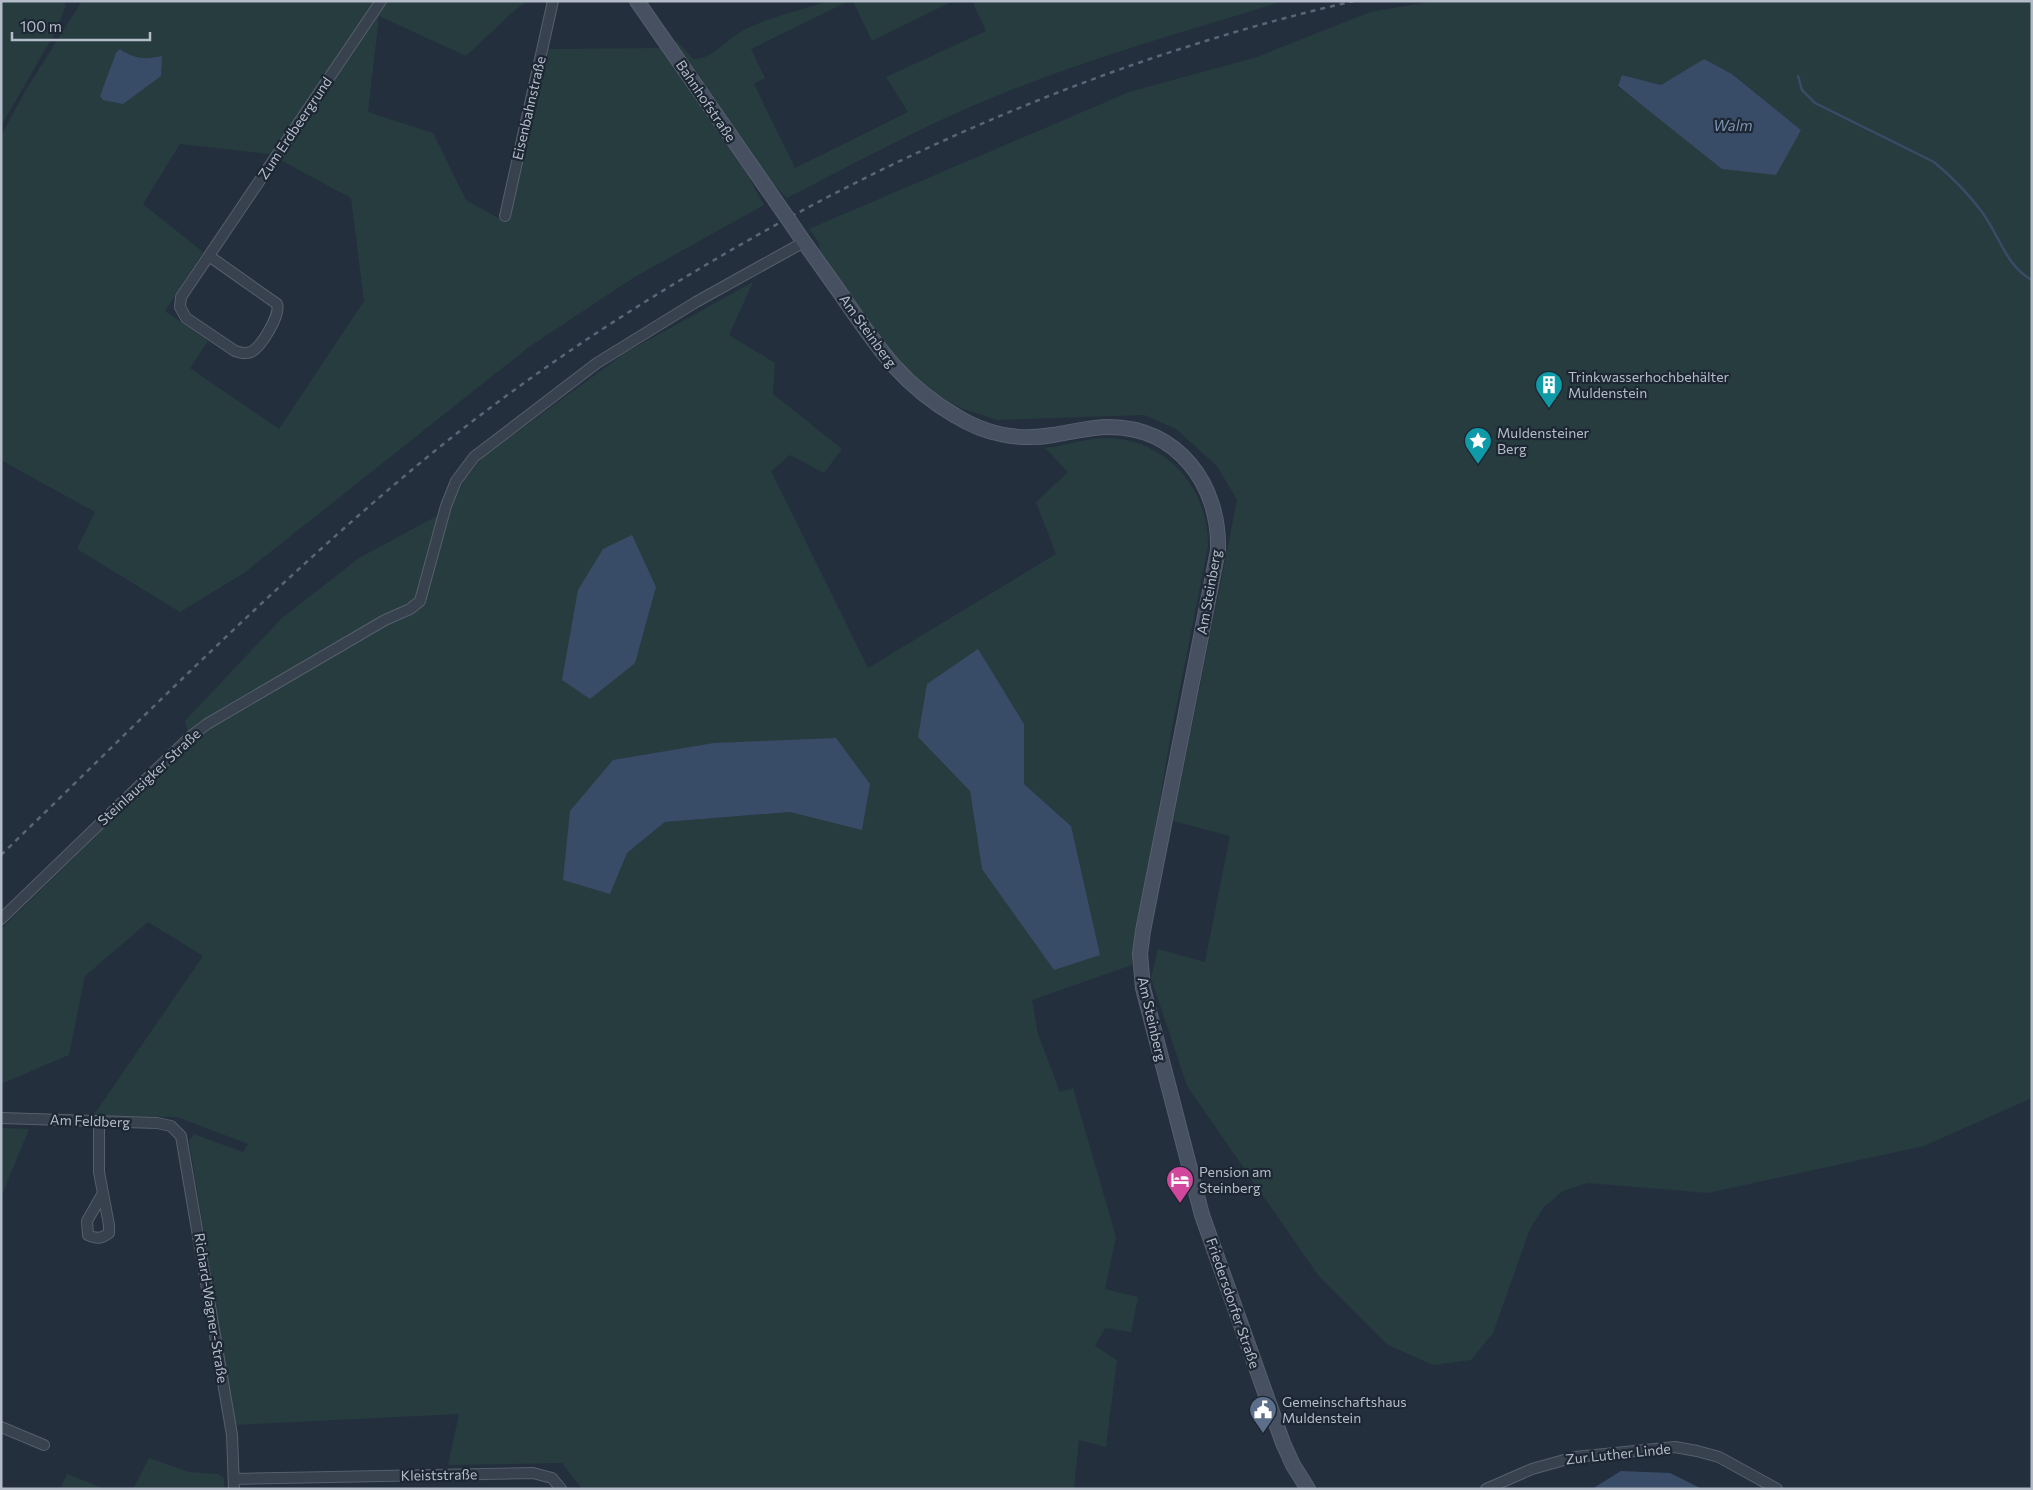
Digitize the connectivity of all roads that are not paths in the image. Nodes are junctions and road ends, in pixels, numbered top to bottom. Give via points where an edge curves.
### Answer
1 (381, 1) edge
2 (553, 1) edge
3 (637, 1) edge
4 (505, 216) dead end
5 (795, 229) joint
6 (804, 242) junction
7 (209, 256) junction
8 (1, 920) edge
9 (1175, 1110) joint
10 (1, 1118) edge
11 (99, 1122) junction
12 (177, 1130) joint
13 (103, 1193) dead end
14 (1, 1428) edge
15 (44, 1444) dead end
16 (234, 1484) edge
17 (561, 1489) edge
18 (1308, 1489) edge
19 (1486, 1489) edge
20 (1777, 1489) edge

1 - 7 street, Zum Erdbeergrund
2 - 4 street, Eisenbahnstraße
3 - 5 main road, Bahnhofstraße, bridge
5 - 6 main road, Am Steinberg
6 - 8 street, Steinlausigker Straße via 696,302 597,363 474,457 456,481 446,506 424,594 416,606 394,615 191,736
6 - 9 main road, Am Steinberg via 894,368 927,398 956,416 994,433 1022,438 1105,427 1144,433 1183,456 1209,493 1217,522 1218,550 1140,954 1145,996
7 - 7 street, Zum Erdbeergrund via 181,297 181,311 186,318 235,351 242,354 250,352 257,347 277,316 277,304
9 - 18 main road, Friedersdorfer Straße via 1202,1215 1223,1278 1283,1443
10 - 11 street, Am Feldberg
11 - 12 street, Am Feldberg via 162,1123
11 - 13 street via 98,1159
12 - 16 street, Richard-Wagner-Straße via 183,1145 232,1435
14 - 15 street
16 - 17 street, Kleiststraße via 533,1473 552,1478
19 - 20 street, Zur Luther Linde via 1575,1457 1675,1447 1718,1457

